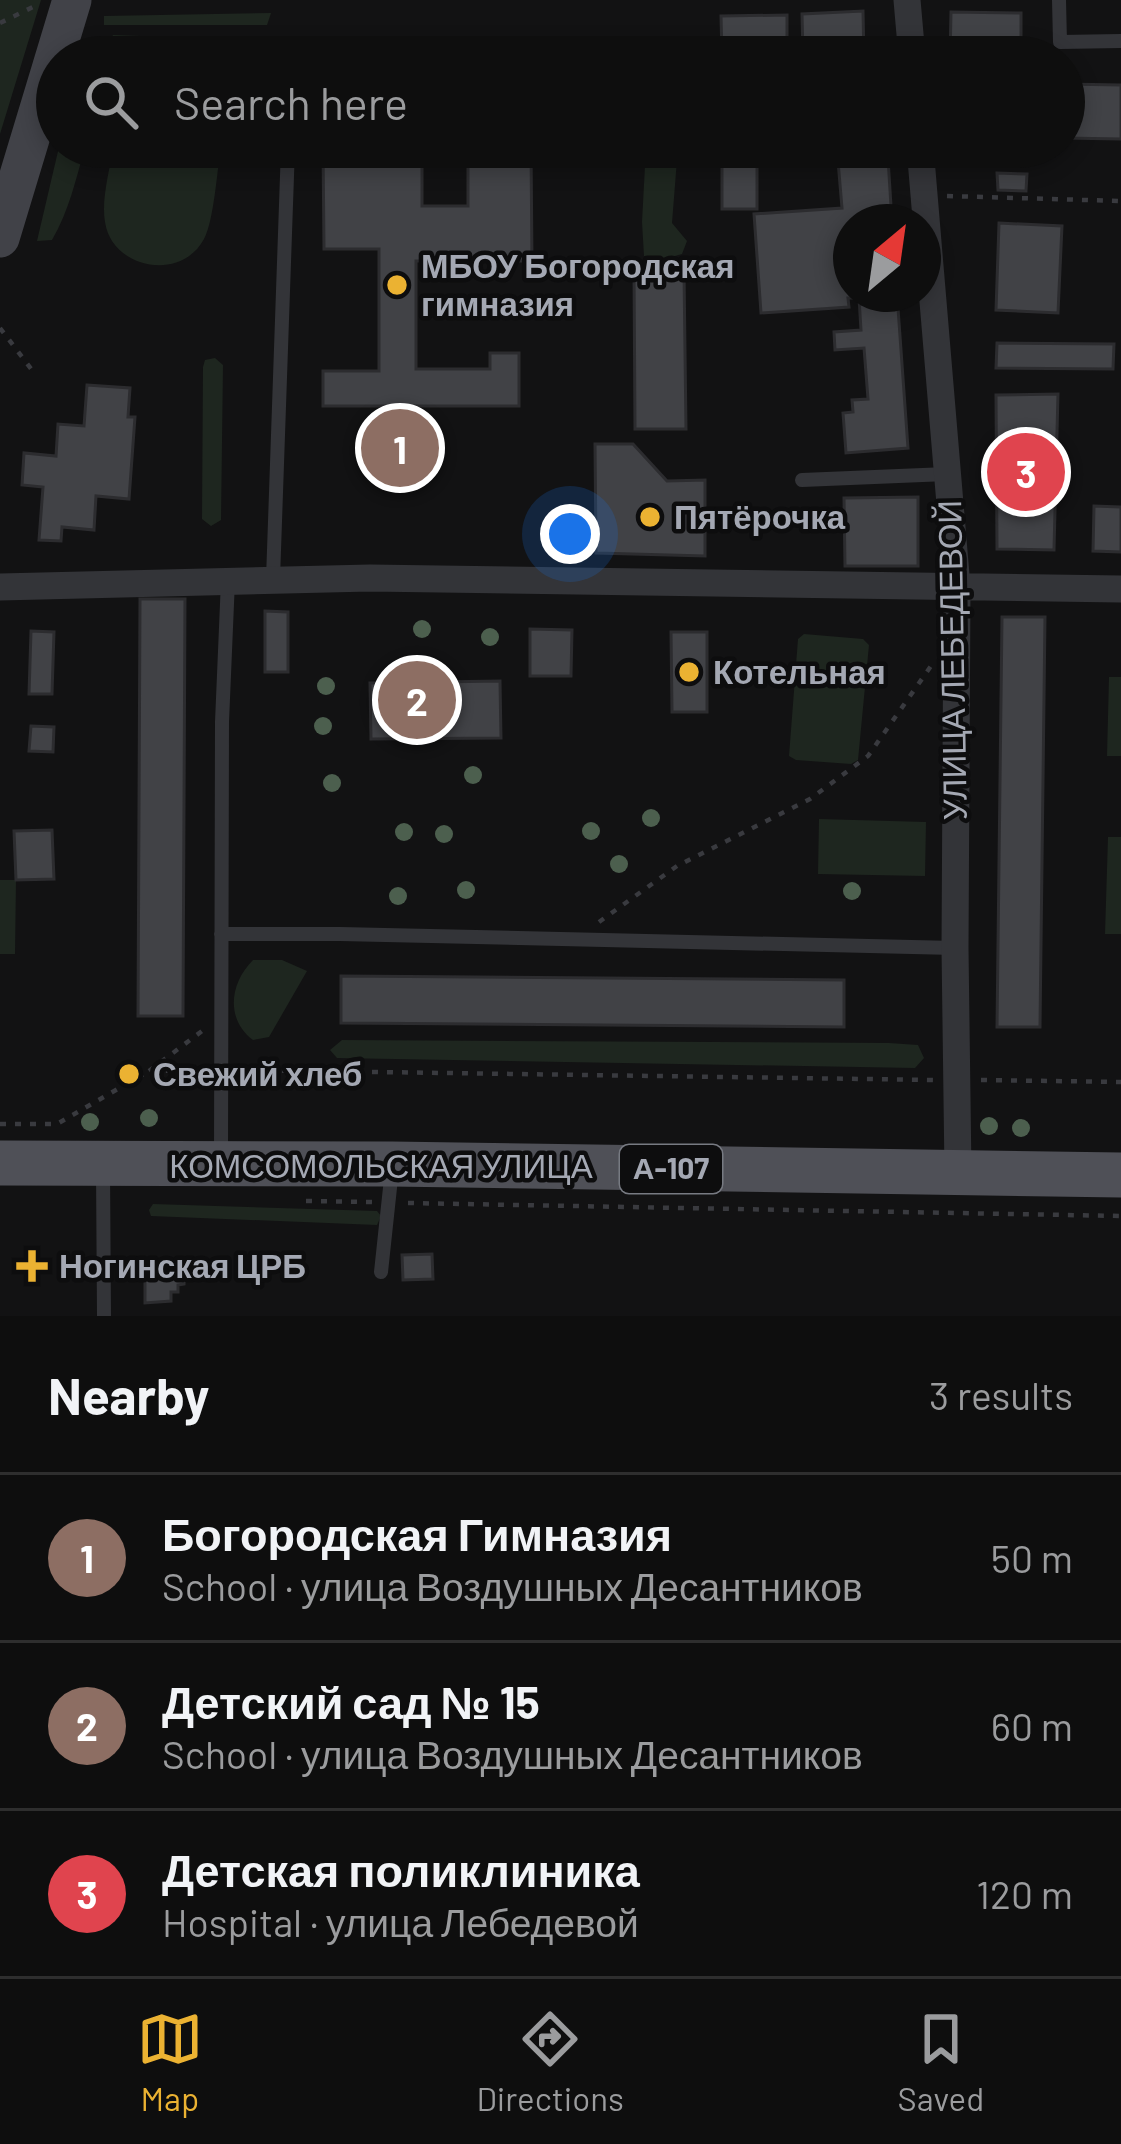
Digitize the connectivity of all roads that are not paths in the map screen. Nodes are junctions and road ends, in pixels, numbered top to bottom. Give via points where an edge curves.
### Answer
1 (907, 0) edge
2 (1059, 0) edge
3 (56, 2) edge
4 (48, 36) edge
5 (910, 36) edge
6 (1060, 36) edge
7 (1121, 41) edge
8 (1085, 42) edge
9 (36, 86) edge
10 (287, 168) edge
11 (922, 168) edge
12 (0, 238) edge
13 (947, 474) junction
14 (802, 480) dead end
15 (228, 580) junction
16 (273, 580) junction
17 (0, 586) edge
18 (957, 586) junction
19 (1121, 589) edge
20 (221, 934) junction
21 (955, 948) junction
22 (0, 1163) edge
23 (103, 1164) junction
24 (392, 1164) junction
25 (221, 1165) junction
26 (958, 1173) junction
27 (1121, 1175) edge
28 (381, 1272) dead end
29 (104, 1316) edge

1 - 5 street
2 - 6 lane
3 - 4 street
7 - 8 lane
9 - 12 street
10 - 16 lane
11 - 13 street, УЛИЦА ЛЕБЕДЕВОЙ
13 - 14 lane
13 - 18 street, УЛИЦА ЛЕБЕДЕВОЙ
15 - 16 street
15 - 17 street
15 - 20 lane
16 - 18 street
18 - 19 street
18 - 21 street, УЛИЦА ЛЕБЕДЕВОЙ
20 - 21 lane
20 - 25 lane
21 - 26 street, УЛИЦА ЛЕБЕДЕВОЙ
22 - 23 main road, КОМСОМОЛЬСКАЯ УЛИЦА / А-107
23 - 25 main road, КОМСОМОЛЬСКАЯ УЛИЦА / А-107
23 - 29 lane
24 - 25 main road, КОМСОМОЛЬСКАЯ УЛИЦА / А-107
24 - 26 main road, КОМСОМОЛЬСКАЯ УЛИЦА / А-107
24 - 28 lane
26 - 27 main road, КОМСОМОЛЬСКАЯ УЛИЦА / А-107

